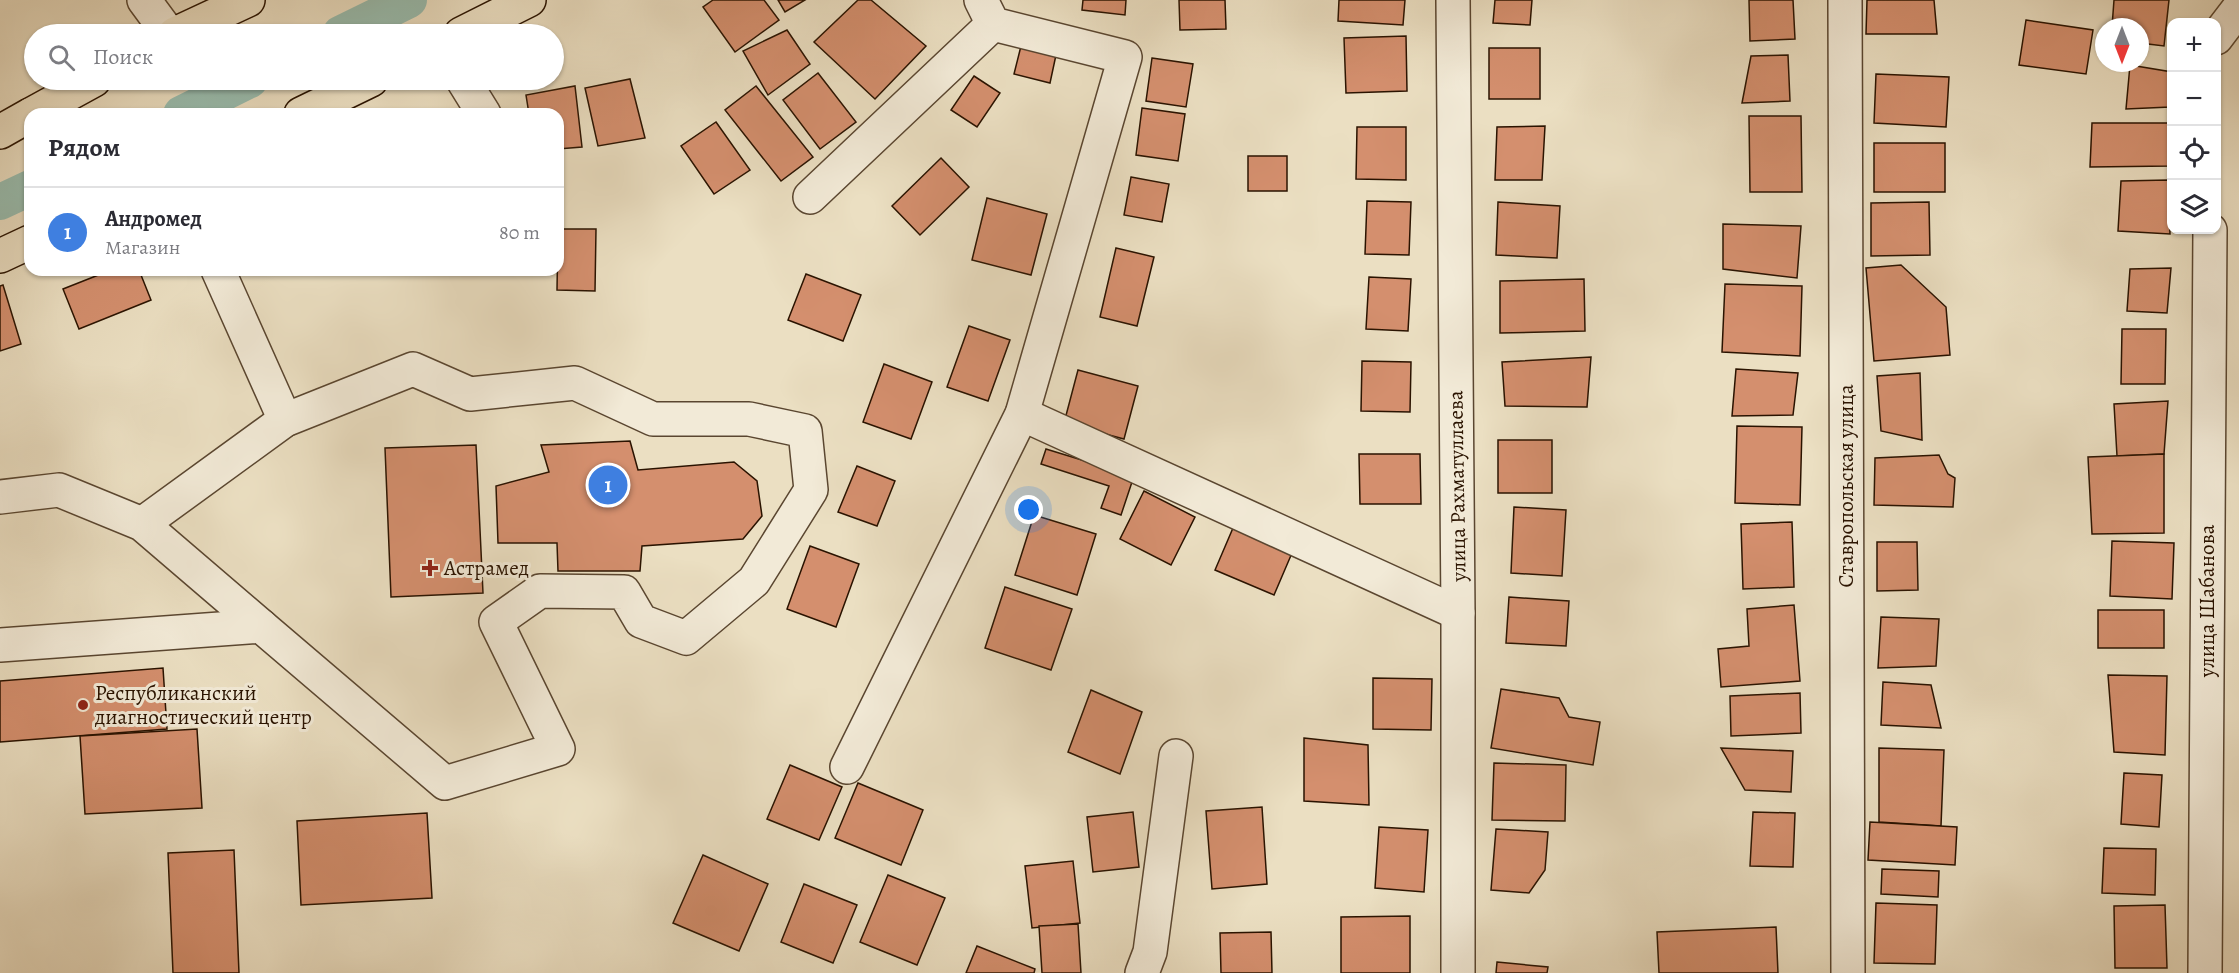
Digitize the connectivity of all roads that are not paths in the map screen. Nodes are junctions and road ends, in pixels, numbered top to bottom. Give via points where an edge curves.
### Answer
1 (144, 0) edge
2 (248, 0) edge
3 (529, 0) edge
4 (1453, 0) edge
5 (1845, 0) edge
6 (2239, 8) edge
7 (987, 12) edge
8 (162, 24) edge
9 (196, 24) edge
10 (481, 24) edge
11 (2221, 33) edge
12 (76, 90) edge
13 (350, 90) edge
14 (469, 90) edge
15 (44, 108) edge
16 (313, 108) edge
17 (480, 108) edge
18 (24, 119) edge
19 (0, 132) edge
20 (810, 197) dead end
21 (2210, 234) edge
22 (24, 245) edge
23 (0, 256) edge
24 (221, 276) edge
25 (1022, 414) junction
26 (285, 420) junction
27 (0, 497) edge
28 (142, 524) junction
29 (1458, 613) junction
30 (261, 626) junction
31 (0, 645) edge
32 (1176, 756) dead end
33 (847, 766) dead end
34 (1142, 973) edge
35 (1458, 973) edge
36 (1848, 973) edge
37 (2205, 973) edge

1 - 8 street
2 - 9 main road
3 - 10 main road
4 - 29 street, улица Рахматуллаева
5 - 36 street, Ставропольская улица
6 - 11 street
7 - 20 street
7 - 25 street via 1125,57
12 - 15 main road
13 - 16 main road
14 - 17 street
18 - 19 main road
21 - 37 street, улица Шабанова
22 - 23 main road
24 - 26 street
25 - 29 street
25 - 33 street
26 - 28 street
26 - 30 street via 412,369 470,394 575,383 653,419 749,419 805,431 811,490 754,581 686,638 641,621 624,592 540,591 496,622 558,749 445,783
27 - 28 street via 59,490
28 - 30 street
29 - 35 street, улица Рахматуллаева
30 - 31 street
32 - 34 street via 1150,952

